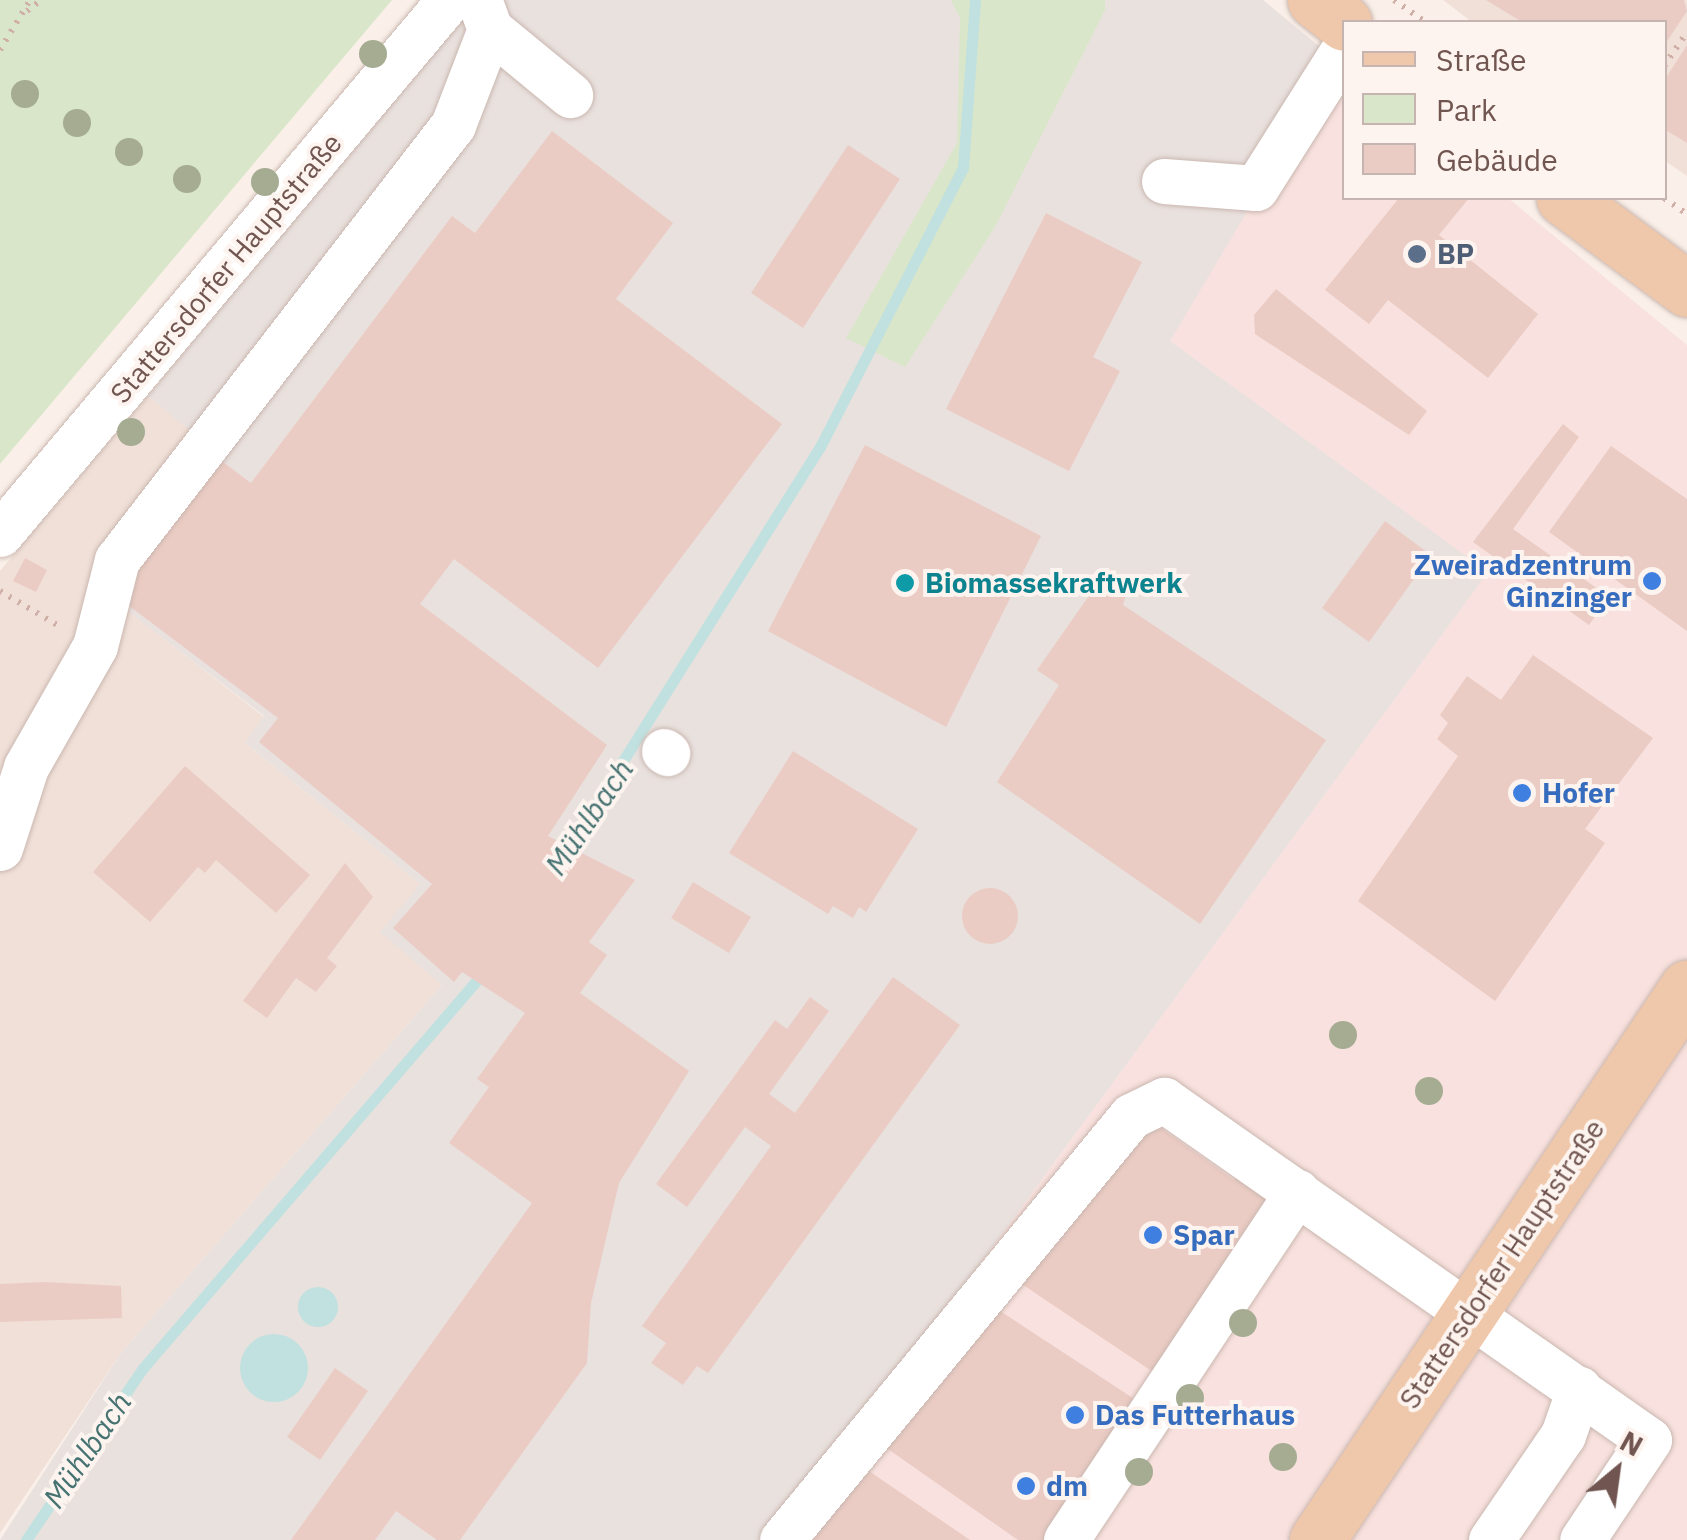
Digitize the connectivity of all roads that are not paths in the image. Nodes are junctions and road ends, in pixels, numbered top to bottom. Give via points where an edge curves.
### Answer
1 (450, 0) edge
2 (1315, 0) edge
3 (485, 14) edge
4 (1342, 22) edge
5 (1342, 52) edge
6 (570, 95) dead end
7 (1164, 181) dead end
8 (1567, 200) edge
9 (1628, 248) junction
10 (1687, 289) edge
11 (1687, 307) edge
12 (0, 534) edge
13 (0, 848) edge
14 (1687, 988) edge
15 (1297, 1192) junction
16 (1470, 1312) junction
17 (1579, 1389) junction
18 (782, 1540) edge
19 (1066, 1540) edge
20 (1317, 1540) edge
21 (1491, 1540) edge
22 (1582, 1540) edge

1 - 12 street, Stattersdorfer Hauptstraße
2 - 4 main road
3 - 6 street
3 - 13 street via 453,125 117,560 95,646 26,767
5 - 7 street via 1256,188
8 - 9 main road
9 - 10 main road
9 - 11 main road
14 - 16 main road, Stattersdorfer Hauptstraße
15 - 16 street
15 - 18 street via 1164,1100 1131,1116
15 - 19 street
16 - 17 street
16 - 20 main road, Stattersdorfer Hauptstraße
17 - 21 street via 1563,1434
17 - 22 street via 1649,1440

